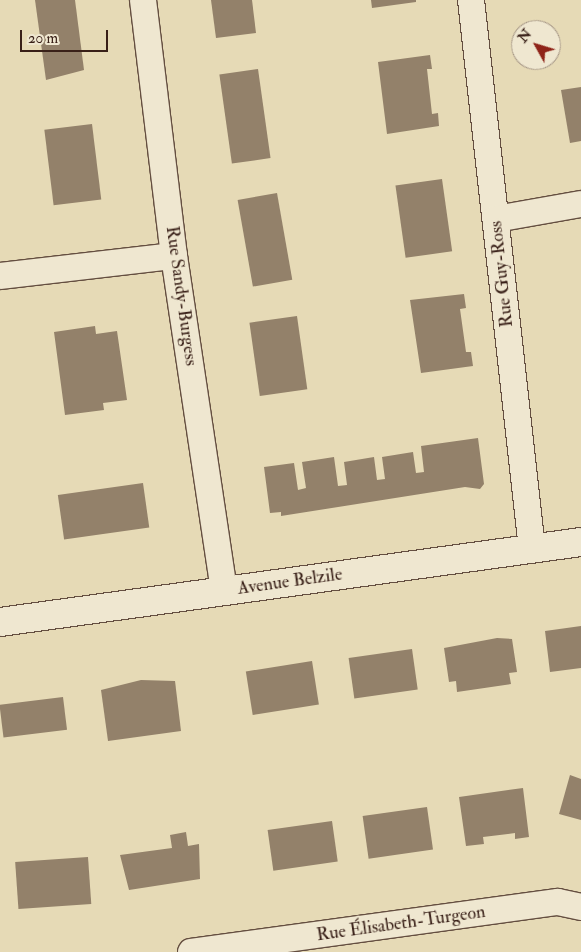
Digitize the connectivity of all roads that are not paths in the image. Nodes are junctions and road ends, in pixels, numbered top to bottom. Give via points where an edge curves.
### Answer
1 (143, 0) edge
2 (471, 0) edge
3 (581, 204) edge
4 (496, 220) junction
5 (174, 256) junction
6 (0, 276) edge
7 (581, 542) edge
8 (532, 548) junction
9 (224, 591) junction
10 (0, 622) edge
11 (581, 907) edge
12 (288, 946) edge
13 (191, 952) edge

1 - 5 street, Rue Sandy-Burgess
2 - 4 street, Rue Guy-Ross
3 - 4 street
4 - 8 street, Rue Guy-Ross
5 - 6 street
5 - 9 street, Rue Sandy-Burgess
7 - 8 street, Avenue Belzile
8 - 9 street, Avenue Belzile
9 - 10 street, Avenue Belzile
11 - 12 street, Rue Élisabeth-Turgeon via 558,902
12 - 13 street, Rue Élisabeth-Turgeon

